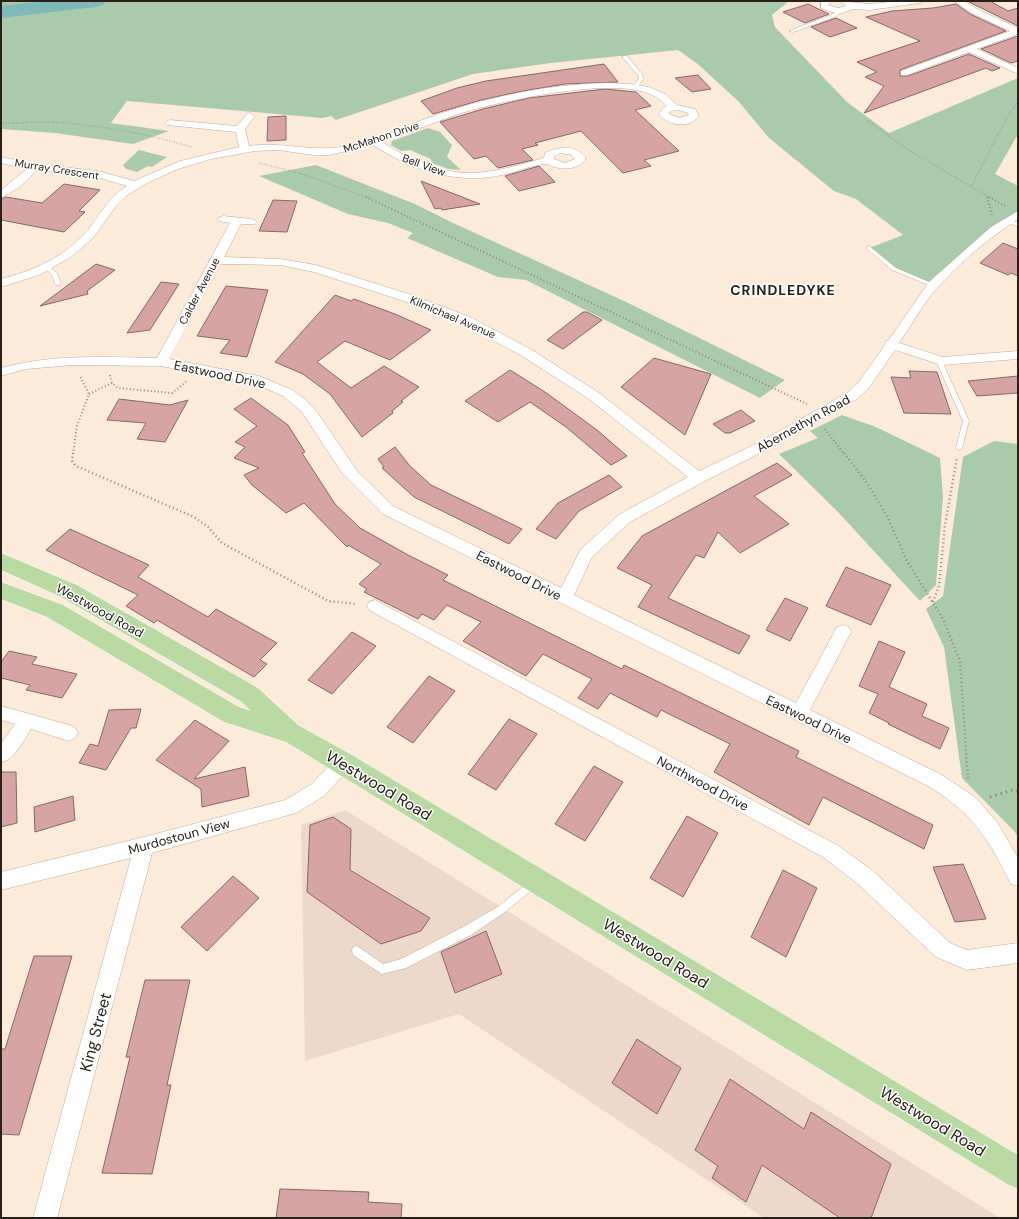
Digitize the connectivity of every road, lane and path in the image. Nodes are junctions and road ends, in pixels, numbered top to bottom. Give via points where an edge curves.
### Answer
1 (827, 1) edge
2 (844, 1) edge
3 (920, 1) edge
4 (958, 1) edge
5 (851, 6) junction
6 (840, 11) junction
7 (790, 31) dead end
8 (1018, 31) edge
9 (970, 49) junction
10 (625, 57) dead end
11 (1018, 71) edge
12 (904, 73) dead end
13 (635, 87) junction
14 (1018, 102) edge
15 (674, 107) dead end
16 (250, 116) dead end
17 (868, 121) dead end
18 (1, 122) edge
19 (170, 123) dead end
20 (240, 129) junction
21 (373, 141) junction
22 (245, 150) junction
23 (227, 154) junction
24 (212, 156) junction
25 (1, 160) edge
26 (549, 160) dead end
27 (35, 167) junction
28 (136, 185) junction
29 (971, 187) junction
30 (1, 195) edge
31 (224, 219) dead end
32 (1015, 220) edge
33 (236, 221) junction
34 (251, 222) dead end
35 (869, 248) dead end
36 (216, 260) junction
37 (47, 267) junction
38 (1, 283) edge
39 (58, 284) dead end
40 (933, 285) junction
41 (890, 344) junction
42 (1018, 355) edge
43 (72, 361) junction
44 (107, 361) junction
45 (939, 361) junction
46 (161, 362) junction
47 (204, 369) junction
48 (1, 372) edge
49 (112, 383) junction
50 (89, 394) junction
51 (820, 414) junction
52 (959, 448) dead end
53 (955, 466) dead end
54 (698, 478) junction
55 (1, 561) edge
56 (1, 590) edge
57 (564, 598) junction
58 (933, 603) junction
59 (375, 606) joint
60 (843, 632) dead end
61 (1, 713) edge
62 (799, 714) junction
63 (27, 720) junction
64 (69, 733) dead end
65 (293, 734) junction
66 (4, 754) dead end
67 (343, 763) junction
68 (1018, 791) edge
69 (969, 804) junction
70 (144, 846) junction
71 (1018, 877) edge
72 (1, 881) edge
73 (537, 881) junction
74 (357, 951) dead end
75 (1018, 953) edge
76 (1018, 1173) edge
77 (45, 1218) edge

1 - 6 street via 823,4 827,8
2 - 5 street
3 - 5 street via 870,7
4 - 8 street
5 - 6 street via 848,10
6 - 7 lane via 833,16
8 - 9 street
9 - 11 street
9 - 12 street
10 - 13 lane via 640,75 641,79
13 - 15 street, McMahon Drive via 656,93
13 - 21 street, McMahon Drive via 571,87 543,91 462,110
14 - 29 path via 1002,125
16 - 20 street
17 - 29 path via 905,148
18 - 24 path via 52,122 89,126 169,140 201,149
19 - 20 street
20 - 22 street
21 - 22 street, McMahon Drive via 324,153 276,147
21 - 26 street, Bell View via 393,153 456,176 485,175
22 - 23 street, McMahon Drive
23 - 24 street, McMahon Drive
23 - 51 path via 299,173 372,199
24 - 28 street, McMahon Drive via 175,167
25 - 27 street, Murray Crescent
27 - 28 street, Murray Crescent via 98,174
27 - 30 street
28 - 37 street, McMahon Drive via 116,199 86,240
29 - 32 path
31 - 33 street
32 - 40 street, Abernethyn Road via 970,250
33 - 34 street
33 - 36 street, Calder Avenue
35 - 40 lane via 894,269
36 - 46 street, Calder Avenue
36 - 54 street, Kilmichael Avenue via 280,262 316,269 464,319 527,353 594,396
37 - 38 street, McMahon Drive
37 - 39 lane via 55,274
40 - 41 street, Abernethyn Road
41 - 45 street
41 - 51 street, Abernethyn Road via 863,386 852,396
42 - 45 street
43 - 44 street, Eastwood Drive
43 - 48 street, Eastwood Drive via 26,365
43 - 50 path
44 - 46 street, Eastwood Drive
44 - 49 path
45 - 52 lane via 966,421
46 - 47 street, Eastwood Drive
47 - 49 path via 172,393 118,388
47 - 57 street, Eastwood Drive via 259,380 288,394 311,413 346,468 365,490 388,510
49 - 50 path
50 - 59 path via 77,426 72,461 76,466 194,517 208,527 222,543 328,601
51 - 54 street, Abernethyn Road
51 - 58 path via 829,435 867,483 888,518 908,561
53 - 58 path via 945,525 939,586
54 - 57 street, Abernethyn Road via 625,518 586,553
55 - 65 main road, Westwood Road via 69,591 250,695
56 - 65 main road, Westwood Road via 55,611 232,715
57 - 62 street, Eastwood Drive
58 - 69 path via 960,661
59 - 75 street, Northwood Drive via 830,851 865,877 943,950 967,960
60 - 62 street
61 - 63 street
62 - 69 street, Eastwood Drive via 934,780
63 - 64 street
63 - 66 street
65 - 67 main road, Westwood Road
67 - 70 street, Murdostoun View via 318,790 289,807
67 - 73 main road, Westwood Road
68 - 69 path via 1012,790
69 - 71 street, Eastwood Drive via 1007,854
70 - 72 street, Murdostoun View
70 - 77 street, King Street
73 - 74 lane via 502,909 467,931 402,964 382,969
73 - 76 main road, Westwood Road

